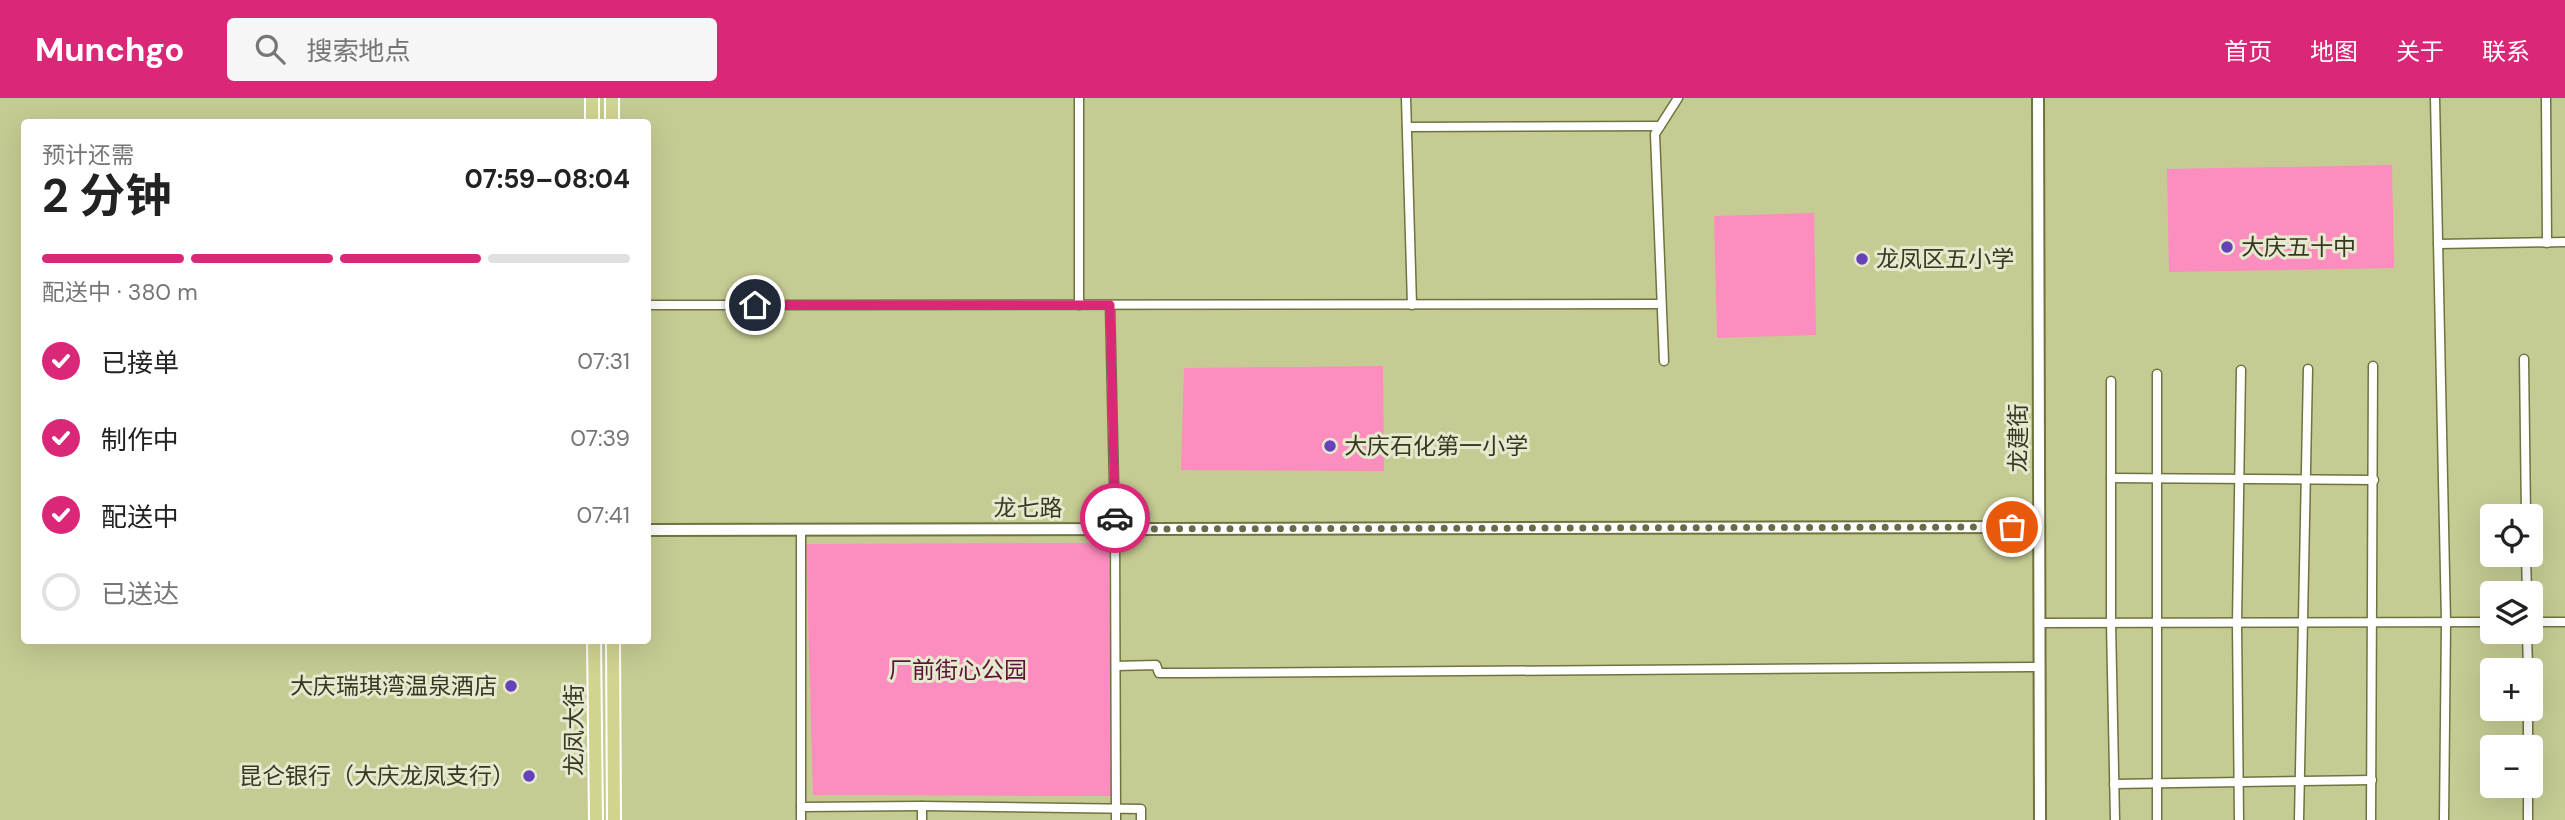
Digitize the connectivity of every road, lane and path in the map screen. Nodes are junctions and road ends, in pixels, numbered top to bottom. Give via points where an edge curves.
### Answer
1 (592, 98) edge
2 (612, 98) edge
3 (1079, 98) edge
4 (1406, 98) edge
5 (1678, 98) edge
6 (2038, 98) edge
7 (2435, 98) edge
8 (2546, 98) edge
9 (592, 119) edge
10 (612, 119) edge
11 (1660, 126) junction
12 (1407, 127) junction
13 (2565, 242) edge
14 (2547, 243) junction
15 (2438, 244) junction
16 (1412, 304) junction
17 (1661, 304) junction
18 (651, 305) edge
19 (1079, 305) junction
20 (1110, 305) junction
21 (2524, 359) dead end
22 (1664, 361) dead end
23 (2373, 366) dead end
24 (2308, 369) dead end
25 (2241, 370) dead end
26 (2157, 374) dead end
27 (2111, 381) dead end
28 (2111, 478) junction
29 (2157, 478) junction
30 (2238, 479) junction
31 (2307, 480) junction
32 (2374, 480) junction
33 (2526, 504) edge
34 (2039, 527) junction
35 (1115, 529) junction
36 (651, 530) edge
37 (801, 530) junction
38 (2237, 622) junction
39 (2302, 622) junction
40 (2372, 622) junction
41 (2446, 622) junction
42 (2480, 622) edge
43 (2543, 622) edge
44 (2565, 622) edge
45 (2039, 623) junction
46 (2110, 623) junction
47 (2156, 623) junction
48 (594, 644) edge
49 (613, 644) edge
50 (1116, 666) junction
51 (2040, 667) junction
52 (2372, 780) junction
53 (2300, 781) junction
54 (2239, 782) junction
55 (2114, 783) junction
56 (2157, 783) junction
57 (2528, 798) edge
58 (922, 806) junction
59 (801, 807) junction
60 (1116, 810) junction
61 (596, 820) edge
62 (614, 820) edge
63 (801, 820) edge
64 (922, 820) edge
65 (1116, 820) edge
66 (1141, 820) edge
67 (2040, 820) edge
68 (2115, 820) edge
69 (2157, 820) edge
70 (2239, 820) edge
71 (2299, 820) edge
72 (2371, 820) edge
73 (2444, 820) edge
74 (2528, 820) edge

1 - 9 main road
2 - 10 main road
3 - 19 street
4 - 12 street
5 - 11 street
6 - 34 street, 龙建街
7 - 15 street
8 - 14 street
11 - 12 street
11 - 17 street via 1655,134
12 - 16 street
13 - 14 street
14 - 15 street
15 - 41 street
16 - 17 street
16 - 20 street
17 - 22 street
18 - 19 street
19 - 20 street
20 - 35 street
21 - 33 street
23 - 32 street
24 - 31 street
25 - 30 street
26 - 29 street
27 - 28 street
28 - 29 street
28 - 46 street
29 - 30 street
29 - 47 street
30 - 31 street
30 - 38 street
31 - 32 street
31 - 39 street
32 - 40 street
34 - 35 street, 龙七路
34 - 45 street, 龙建街
35 - 37 street, 龙七路
35 - 50 street
36 - 37 street, 龙七路
37 - 59 street
38 - 39 street
38 - 47 street
38 - 54 street
39 - 40 street
39 - 53 street
40 - 41 street
40 - 52 street
41 - 42 street
41 - 73 street
43 - 44 street
45 - 46 street
45 - 51 street, 龙建街
46 - 47 street
46 - 55 street
47 - 56 street
48 - 61 main road, 龙凤大街
49 - 62 main road, 龙凤大街
50 - 51 street via 1156,665 1159,673
50 - 60 street
51 - 67 street, 龙建街
52 - 53 street
52 - 72 street
53 - 54 street
53 - 71 street
54 - 56 street
54 - 70 street
55 - 56 street
55 - 68 street
56 - 69 street
57 - 74 street
58 - 59 street
58 - 60 street
58 - 64 street
59 - 63 street
60 - 65 street
60 - 66 street via 1141,809

